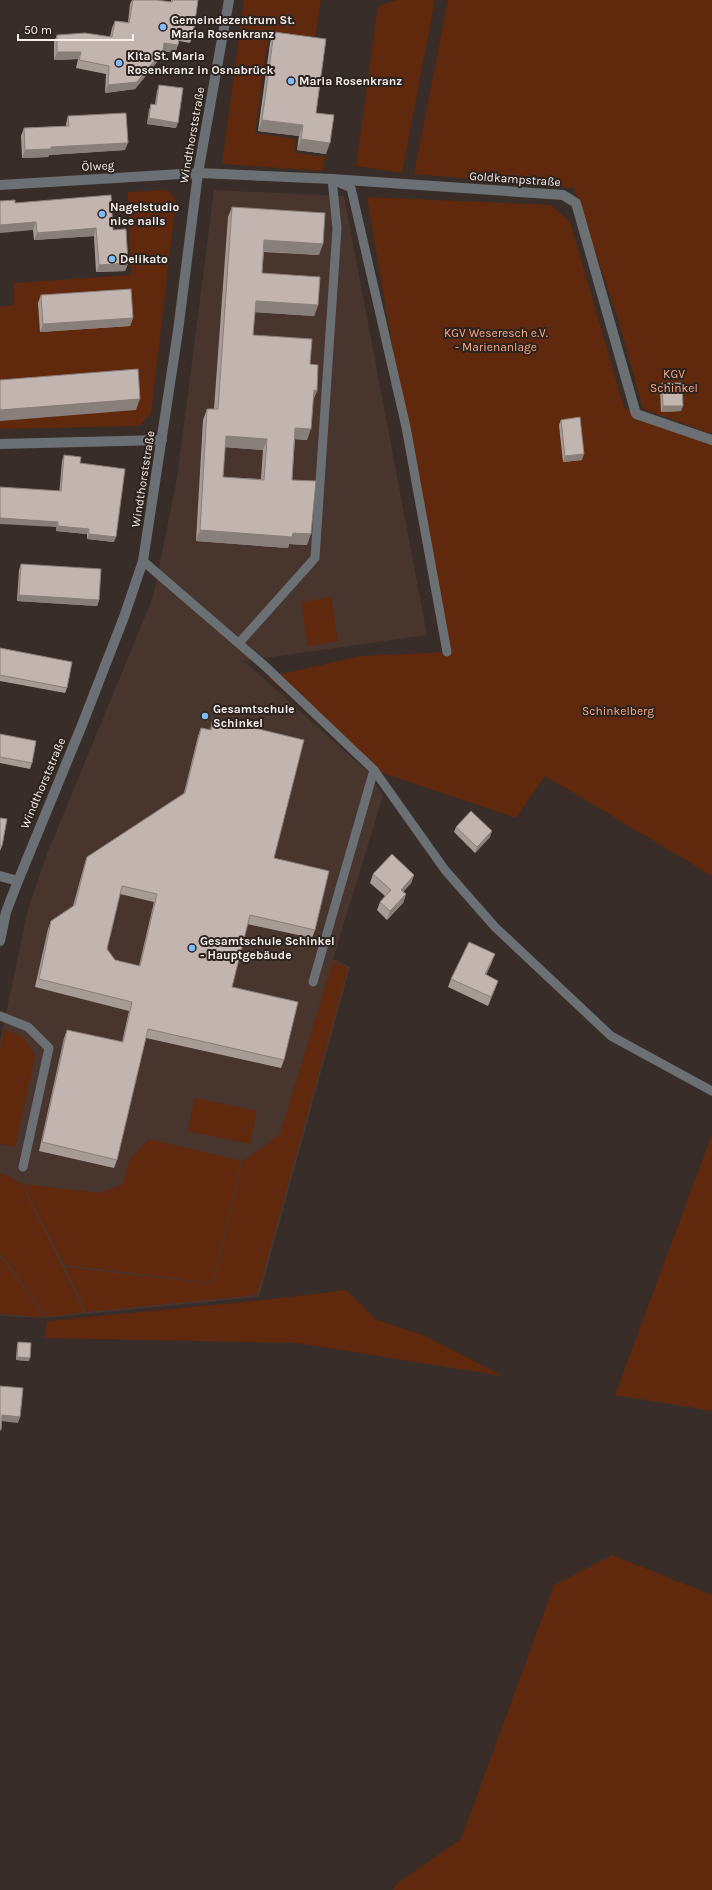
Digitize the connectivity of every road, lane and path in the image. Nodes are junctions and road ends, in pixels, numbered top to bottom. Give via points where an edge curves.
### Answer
1 (229, 0) edge
2 (198, 173) junction
3 (332, 179) junction
4 (0, 185) edge
5 (162, 440) junction
6 (712, 440) edge
7 (0, 444) edge
8 (143, 561) junction
9 (239, 643) junction
10 (447, 652) dead end
11 (374, 770) junction
12 (0, 876) edge
13 (18, 881) junction
14 (0, 941) edge
15 (313, 982) dead end
16 (0, 1016) edge
17 (712, 1091) edge
18 (22, 1168) dead end

1 - 2 street, Windthorststraße
2 - 3 street, Goldkampstraße
2 - 4 street, Ölweg
2 - 5 street, Windthorststraße
3 - 6 street, Goldkampstraße via 563,195 576,203 636,414
3 - 9 lane via 337,228 315,558
3 - 10 lane via 351,188 406,428
5 - 7 street
5 - 8 street, Windthorststraße
8 - 9 lane
8 - 13 street, Windthorststraße via 82,725
9 - 11 lane
11 - 15 lane
11 - 17 lane via 445,870 495,927 612,1036
12 - 13 street
13 - 14 street, Windthorststraße via 6,912
16 - 18 lane via 28,1027 49,1048

